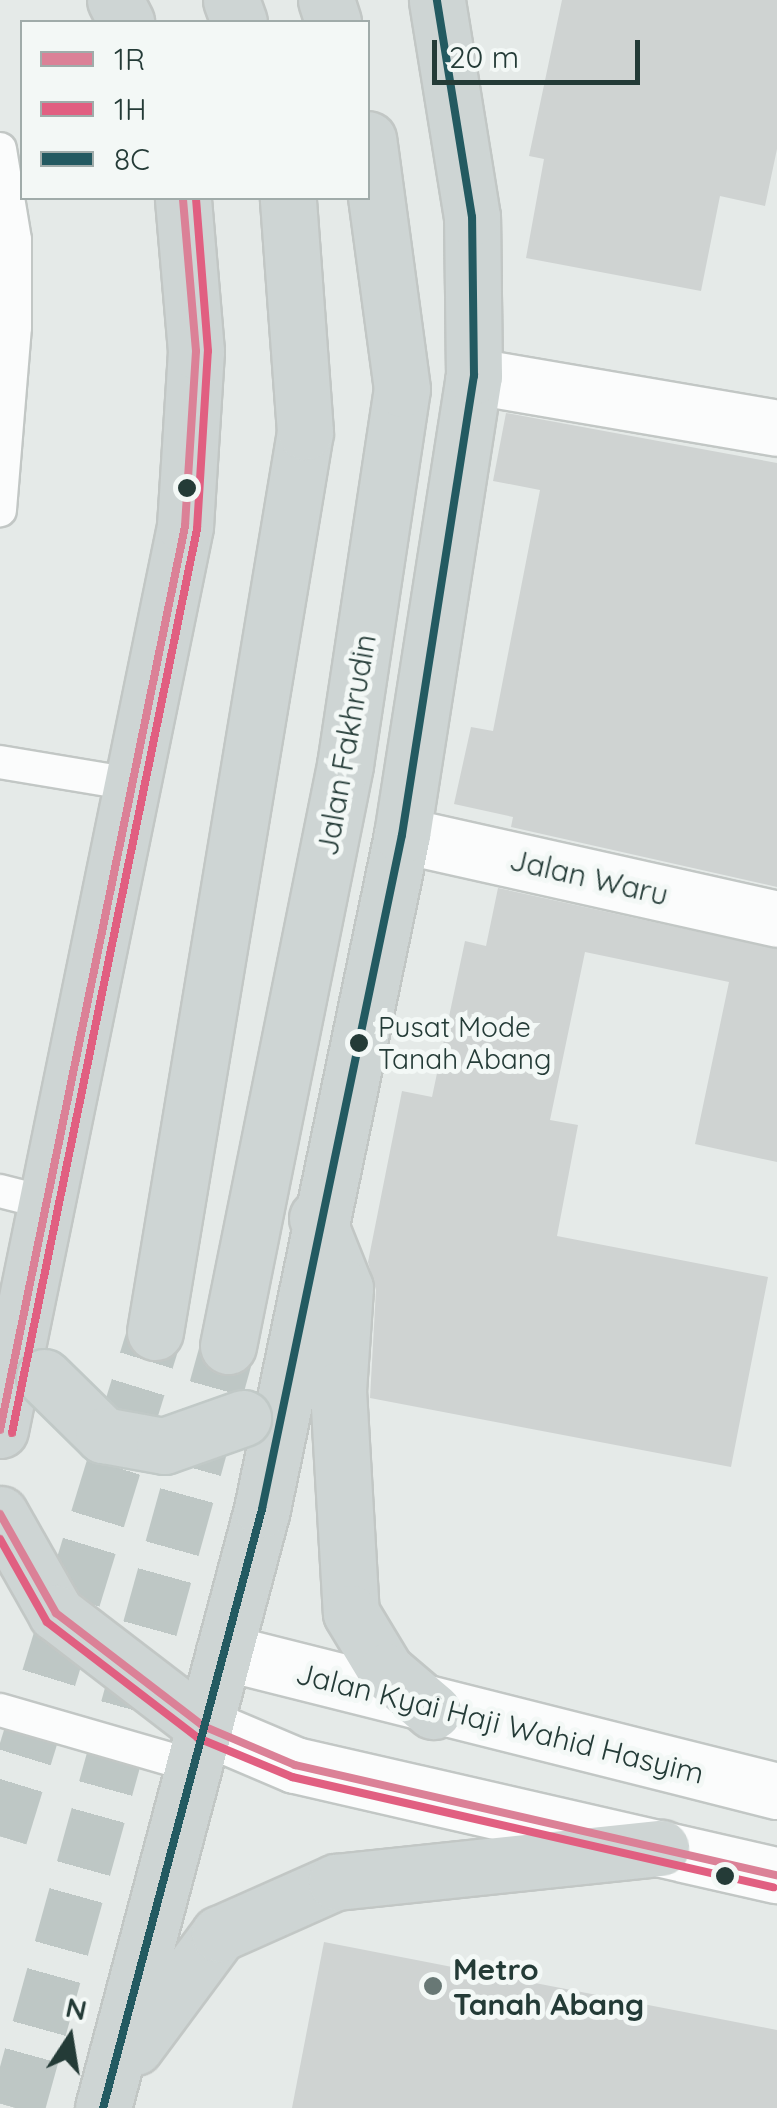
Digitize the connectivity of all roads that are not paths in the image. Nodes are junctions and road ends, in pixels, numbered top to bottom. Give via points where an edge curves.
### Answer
1 (437, 0) edge
2 (0, 149) edge
3 (370, 154) edge
4 (183, 200) edge
5 (288, 200) edge
6 (8, 328) edge
7 (474, 376) junction
8 (777, 428) edge
9 (0, 510) edge
10 (0, 762) edge
11 (132, 784) junction
12 (402, 835) junction
13 (777, 918) edge
14 (22, 1196) edge
15 (317, 1218) junction
16 (16, 1328) junction
17 (156, 1332) tunnel mouth
18 (228, 1346) tunnel mouth
19 (263, 1408) junction
20 (0, 1430) edge
21 (0, 1514) edge
22 (224, 1652) junction
23 (0, 1710) edge
24 (433, 1711) junction
25 (197, 1746) junction
26 (777, 1791) edge
27 (661, 1848) junction
28 (777, 1874) edge
29 (108, 2097) edge

1 - 7 main road via 472,218
2 - 6 lane via 15,240
3 - 18 main road, Jalan Fakhrudin via 402,389 346,764
4 - 11 main road via 196,351 186,511
5 - 17 main road via 304,432
6 - 9 lane
7 - 8 main road
7 - 12 main road
10 - 11 lane
11 - 14 main road
12 - 13 main road, Jalan Waru
12 - 15 main road
14 - 16 main road
15 - 19 main road
15 - 24 main road via 344,1288 338,1390 351,1613 386,1671
16 - 19 main road, bridge via 44,1376 103,1435 164,1446
16 - 20 main road
19 - 22 main road
21 - 25 main road via 56,1613
22 - 24 main road, Jalan Kyai Haji Wahid Hasyim
22 - 25 main road
23 - 25 lane
24 - 26 main road, Jalan Kyai Haji Wahid Hasyim
25 - 27 main road
25 - 29 main road
27 - 28 main road
27 - 29 main road via 414,1867 277,1905 219,1934 162,2000

